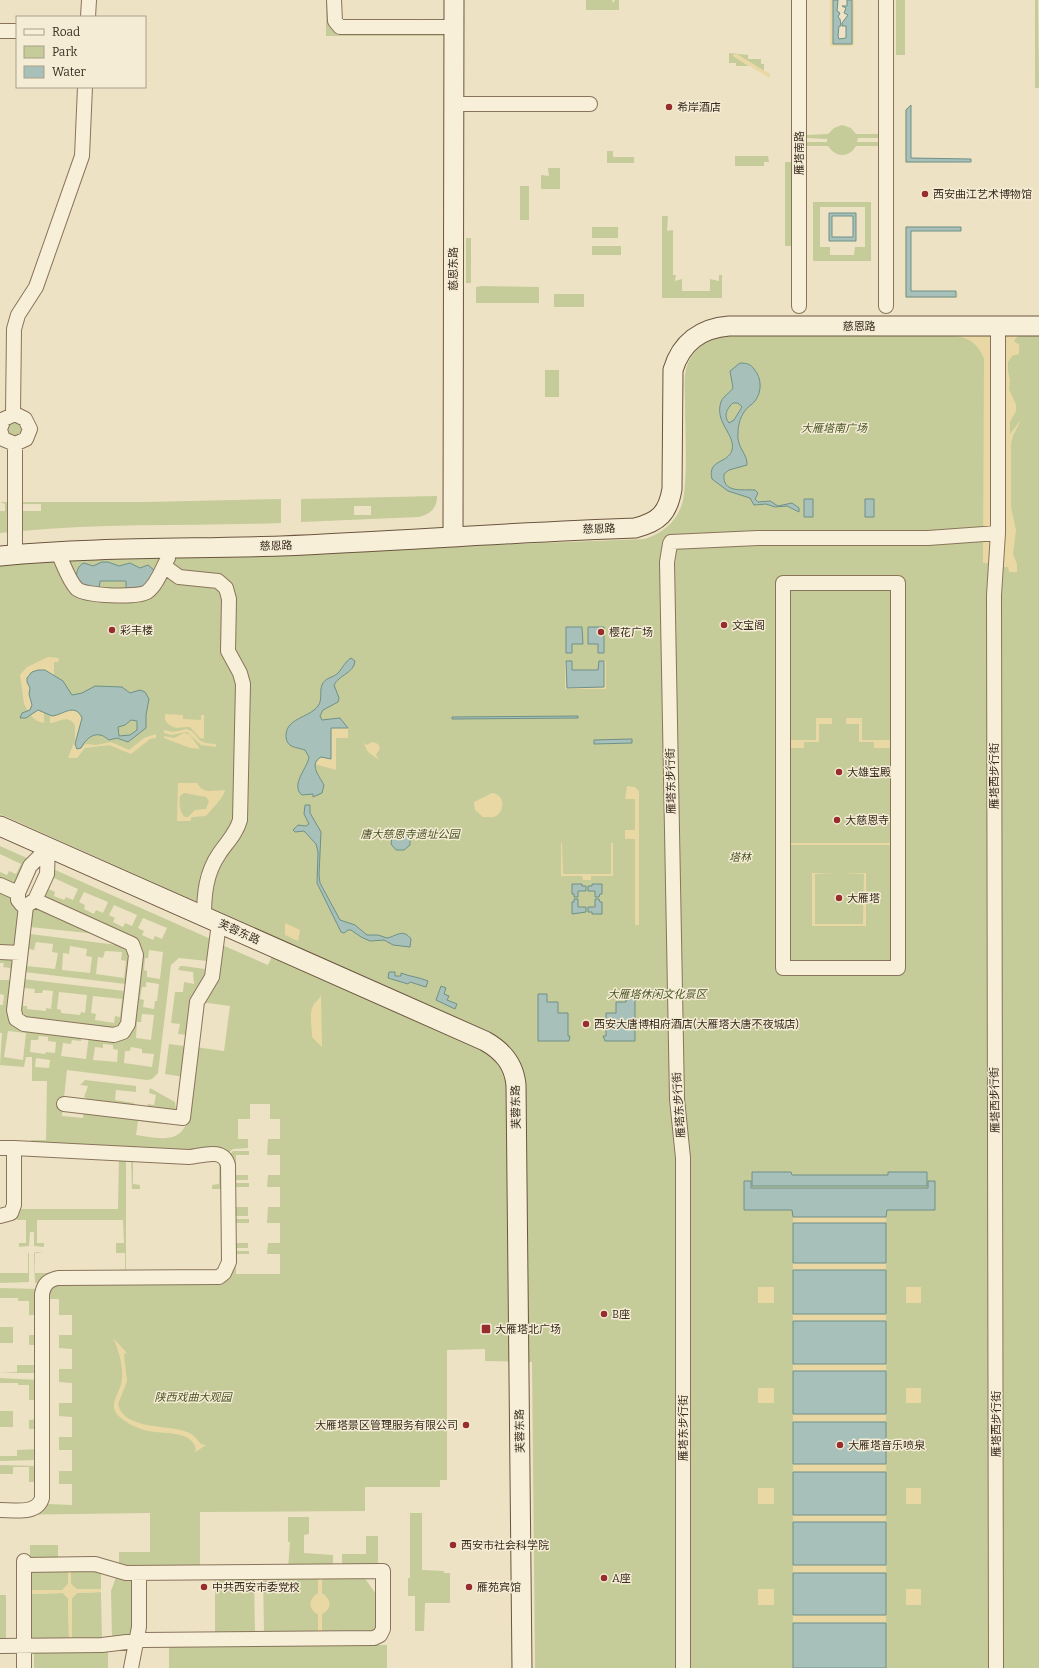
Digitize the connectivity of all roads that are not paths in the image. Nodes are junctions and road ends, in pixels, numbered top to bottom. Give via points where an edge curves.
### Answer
1 (89, 0) edge
2 (334, 0) edge
3 (454, 0) edge
4 (799, 0) edge
5 (886, 0) edge
6 (88, 16) edge
7 (454, 28) junction
8 (0, 31) edge
9 (16, 31) edge
10 (85, 88) edge
11 (454, 104) junction
12 (590, 104) dead end
13 (799, 306) dead end
14 (886, 306) dead end
15 (998, 326) junction
16 (1039, 326) edge
17 (13, 414) junction
18 (0, 429) edge
19 (15, 444) junction
20 (998, 533) junction
21 (452, 537) junction
22 (173, 549) junction
23 (57, 551) junction
24 (7, 555) edge
25 (164, 566) junction
26 (0, 826) edge
27 (48, 848) junction
28 (0, 885) edge
29 (18, 893) junction
30 (30, 903) junction
31 (211, 920) junction
32 (0, 952) edge
33 (20, 953) junction
34 (783, 968) joint
35 (64, 1104) dead end
36 (7, 1148) edge
37 (0, 1216) edge
38 (0, 1510) edge
39 (139, 1573) junction
40 (137, 1640) junction
41 (0, 1646) edge
42 (24, 1646) junction
43 (24, 1668) edge
44 (131, 1668) edge
45 (522, 1668) edge
46 (683, 1668) edge
47 (996, 1668) edge

1 - 6 street
2 - 7 street via 335,21 340,27
3 - 7 main road, 慈恩东路
4 - 13 street, 雁塔南路
5 - 14 street
7 - 11 main road, 慈恩东路
8 - 9 street
10 - 17 street via 82,156 36,287 18,315 14,329
11 - 12 street
11 - 21 main road, 慈恩东路
15 - 16 main road, 慈恩路
15 - 20 street, 雁塔西步行街
15 - 21 main road, 慈恩路 via 729,326 708,330 685,346 673,370 672,489 670,504 662,516 650,524 635,528 507,532
17 - 18 street via 4,419
17 - 19 street via 26,419 30,429 26,440
18 - 19 street via 3,439
19 - 24 street
20 - 46 street, 雁塔东步行街 via 928,538 758,538 671,542 667,562 677,1099 683,1158
20 - 47 street, 雁塔西步行街 via 994,595
21 - 22 main road, 慈恩路
22 - 23 main road, 慈恩路
22 - 25 street
23 - 24 main road, 慈恩路
23 - 25 street via 73,584 79,590 90,594 143,594 153,586
25 - 31 street via 179,576 218,581 226,588 229,599 228,651 243,684 240,820 234,835 218,855 210,872 205,891
26 - 27 main road, 芙蓉东路
27 - 29 street via 30,866
27 - 30 street via 47,874
27 - 31 main road, 芙蓉东路
28 - 29 street
29 - 30 street via 19,903
30 - 33 street
30 - 33 street via 129,942 134,947 136,955 126,1028 114,1035 20,1022 16,1019 14,1010
31 - 35 street via 212,977 197,1002 183,1118
31 - 45 main road, 芙蓉东路 via 485,1041 505,1056 513,1070 516,1085
32 - 33 street
34 - 34 street via 898,968 898,583 783,583
36 - 37 street via 14,1205 11,1213
36 - 38 street via 189,1157 212,1154 222,1156 227,1162 229,1172 229,1262 224,1273 213,1278 58,1278 47,1282 42,1294 42,1498 32,1509
39 - 40 street
39 - 40 street via 382,1571 382,1629 380,1635 374,1638
39 - 42 street via 118,1572 95,1564 24,1563
40 - 42 street via 102,1645
40 - 44 street
41 - 42 street
42 - 43 street

